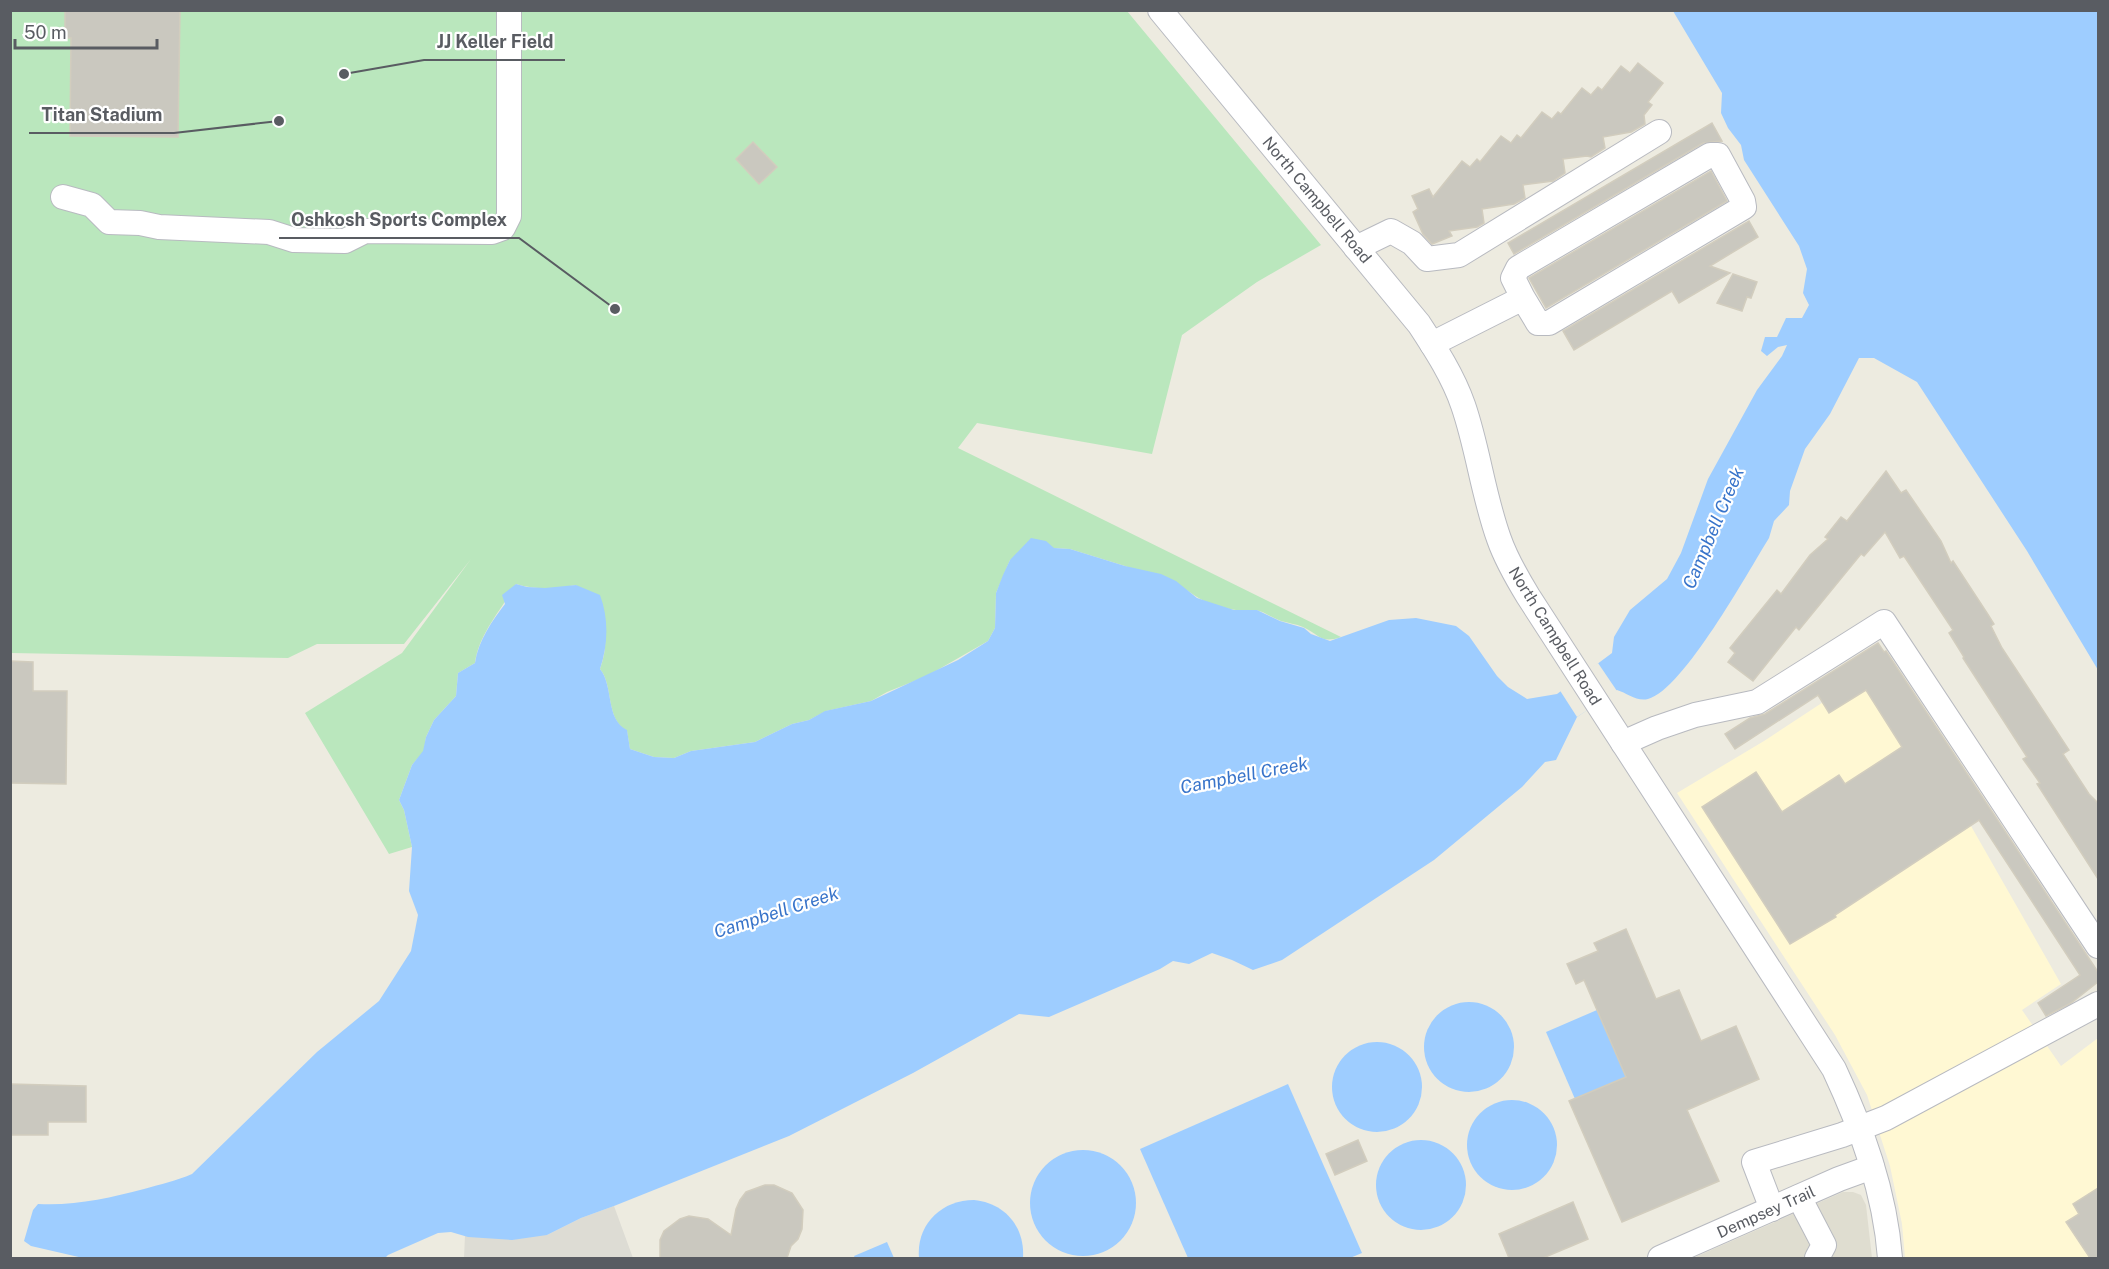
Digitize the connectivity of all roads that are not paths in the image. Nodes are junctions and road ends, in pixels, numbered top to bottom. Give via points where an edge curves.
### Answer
1 (509, 10) edge
2 (1160, 10) edge
3 (1659, 132) dead end
4 (63, 197) dead end
5 (1356, 248) junction
6 (1523, 298) junction
7 (1432, 344) junction
8 (1623, 742) junction
9 (2098, 946) edge
10 (2098, 1004) edge
11 (1860, 1128) junction
12 (1872, 1167) junction
13 (1799, 1197) junction
14 (1772, 1209) junction
15 (1660, 1258) edge
16 (1816, 1258) edge
17 (1890, 1258) edge

1 - 4 street via 509,216 503,228 492,232 365,231 345,241 294,240 269,231 109,222 92,205
2 - 5 street, North Campbell Road
3 - 5 street via 1459,255 1427,259 1412,243 1391,231
5 - 7 street, North Campbell Road
6 - 6 street via 1513,278 1518,268 1710,155 1718,155 1744,207 1550,323 1538,323
6 - 7 street
7 - 8 street, North Campbell Road via 1464,406 1499,540 1528,596
8 - 9 street via 1695,715 1757,702 1884,622
8 - 11 street, North Campbell Road via 1819,1043
10 - 11 street via 1886,1118
11 - 12 street, North Campbell Road
11 - 14 street via 1754,1162
12 - 13 street, Dempsey Trail
12 - 17 street, North Campbell Road
13 - 14 street, Dempsey Trail
13 - 16 street via 1824,1245
14 - 15 street, Dempsey Trail

